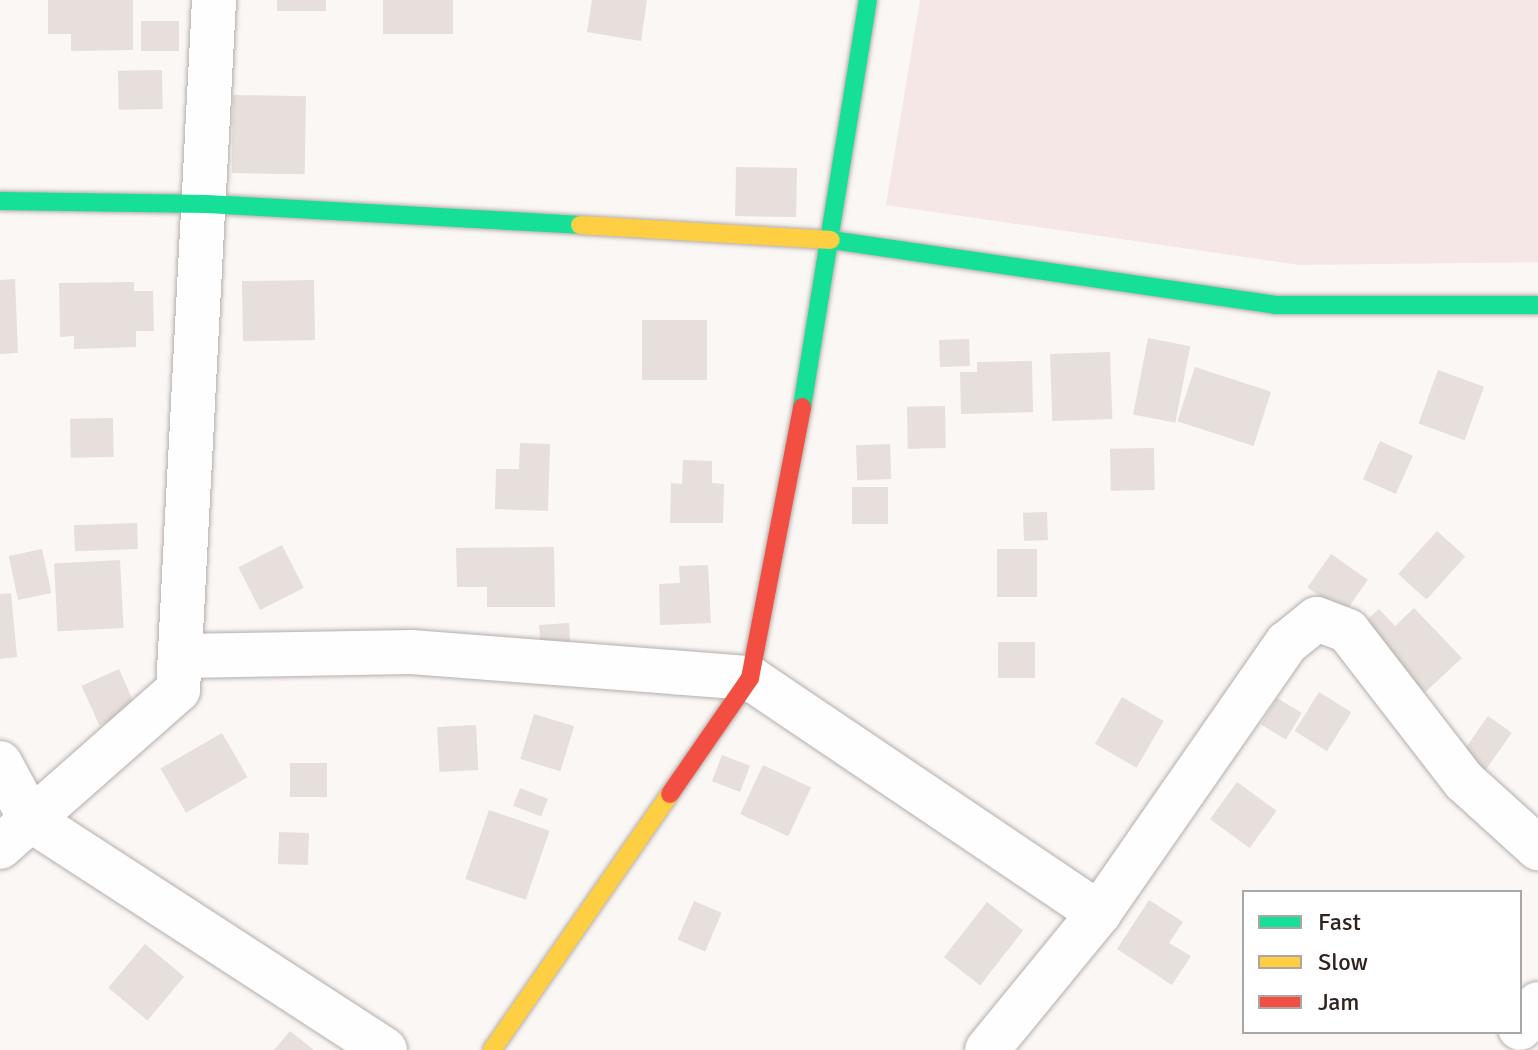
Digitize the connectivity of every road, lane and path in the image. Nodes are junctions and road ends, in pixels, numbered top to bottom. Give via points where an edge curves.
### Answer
1 (214, 0) edge
2 (868, 0) edge
3 (0, 201) edge
4 (207, 204) junction
5 (834, 240) junction
6 (1538, 305) edge
7 (182, 656) junction
8 (750, 678) junction
9 (0, 763) edge
10 (16, 834) edge
11 (1538, 848) edge
12 (1099, 913) junction
13 (1538, 1004) edge
14 (1522, 1025) edge
15 (385, 1050) edge
16 (492, 1050) edge
17 (987, 1050) edge

1 - 4 street
2 - 5 street
3 - 4 street
4 - 5 street
4 - 7 street
5 - 6 street via 1275,305
5 - 8 street
7 - 8 street via 411,652
7 - 10 street via 178,690
8 - 12 street
8 - 16 street
9 - 10 street
10 - 15 street
11 - 12 street via 1464,781 1348,631 1317,619 1287,643
12 - 17 street
13 - 14 street

